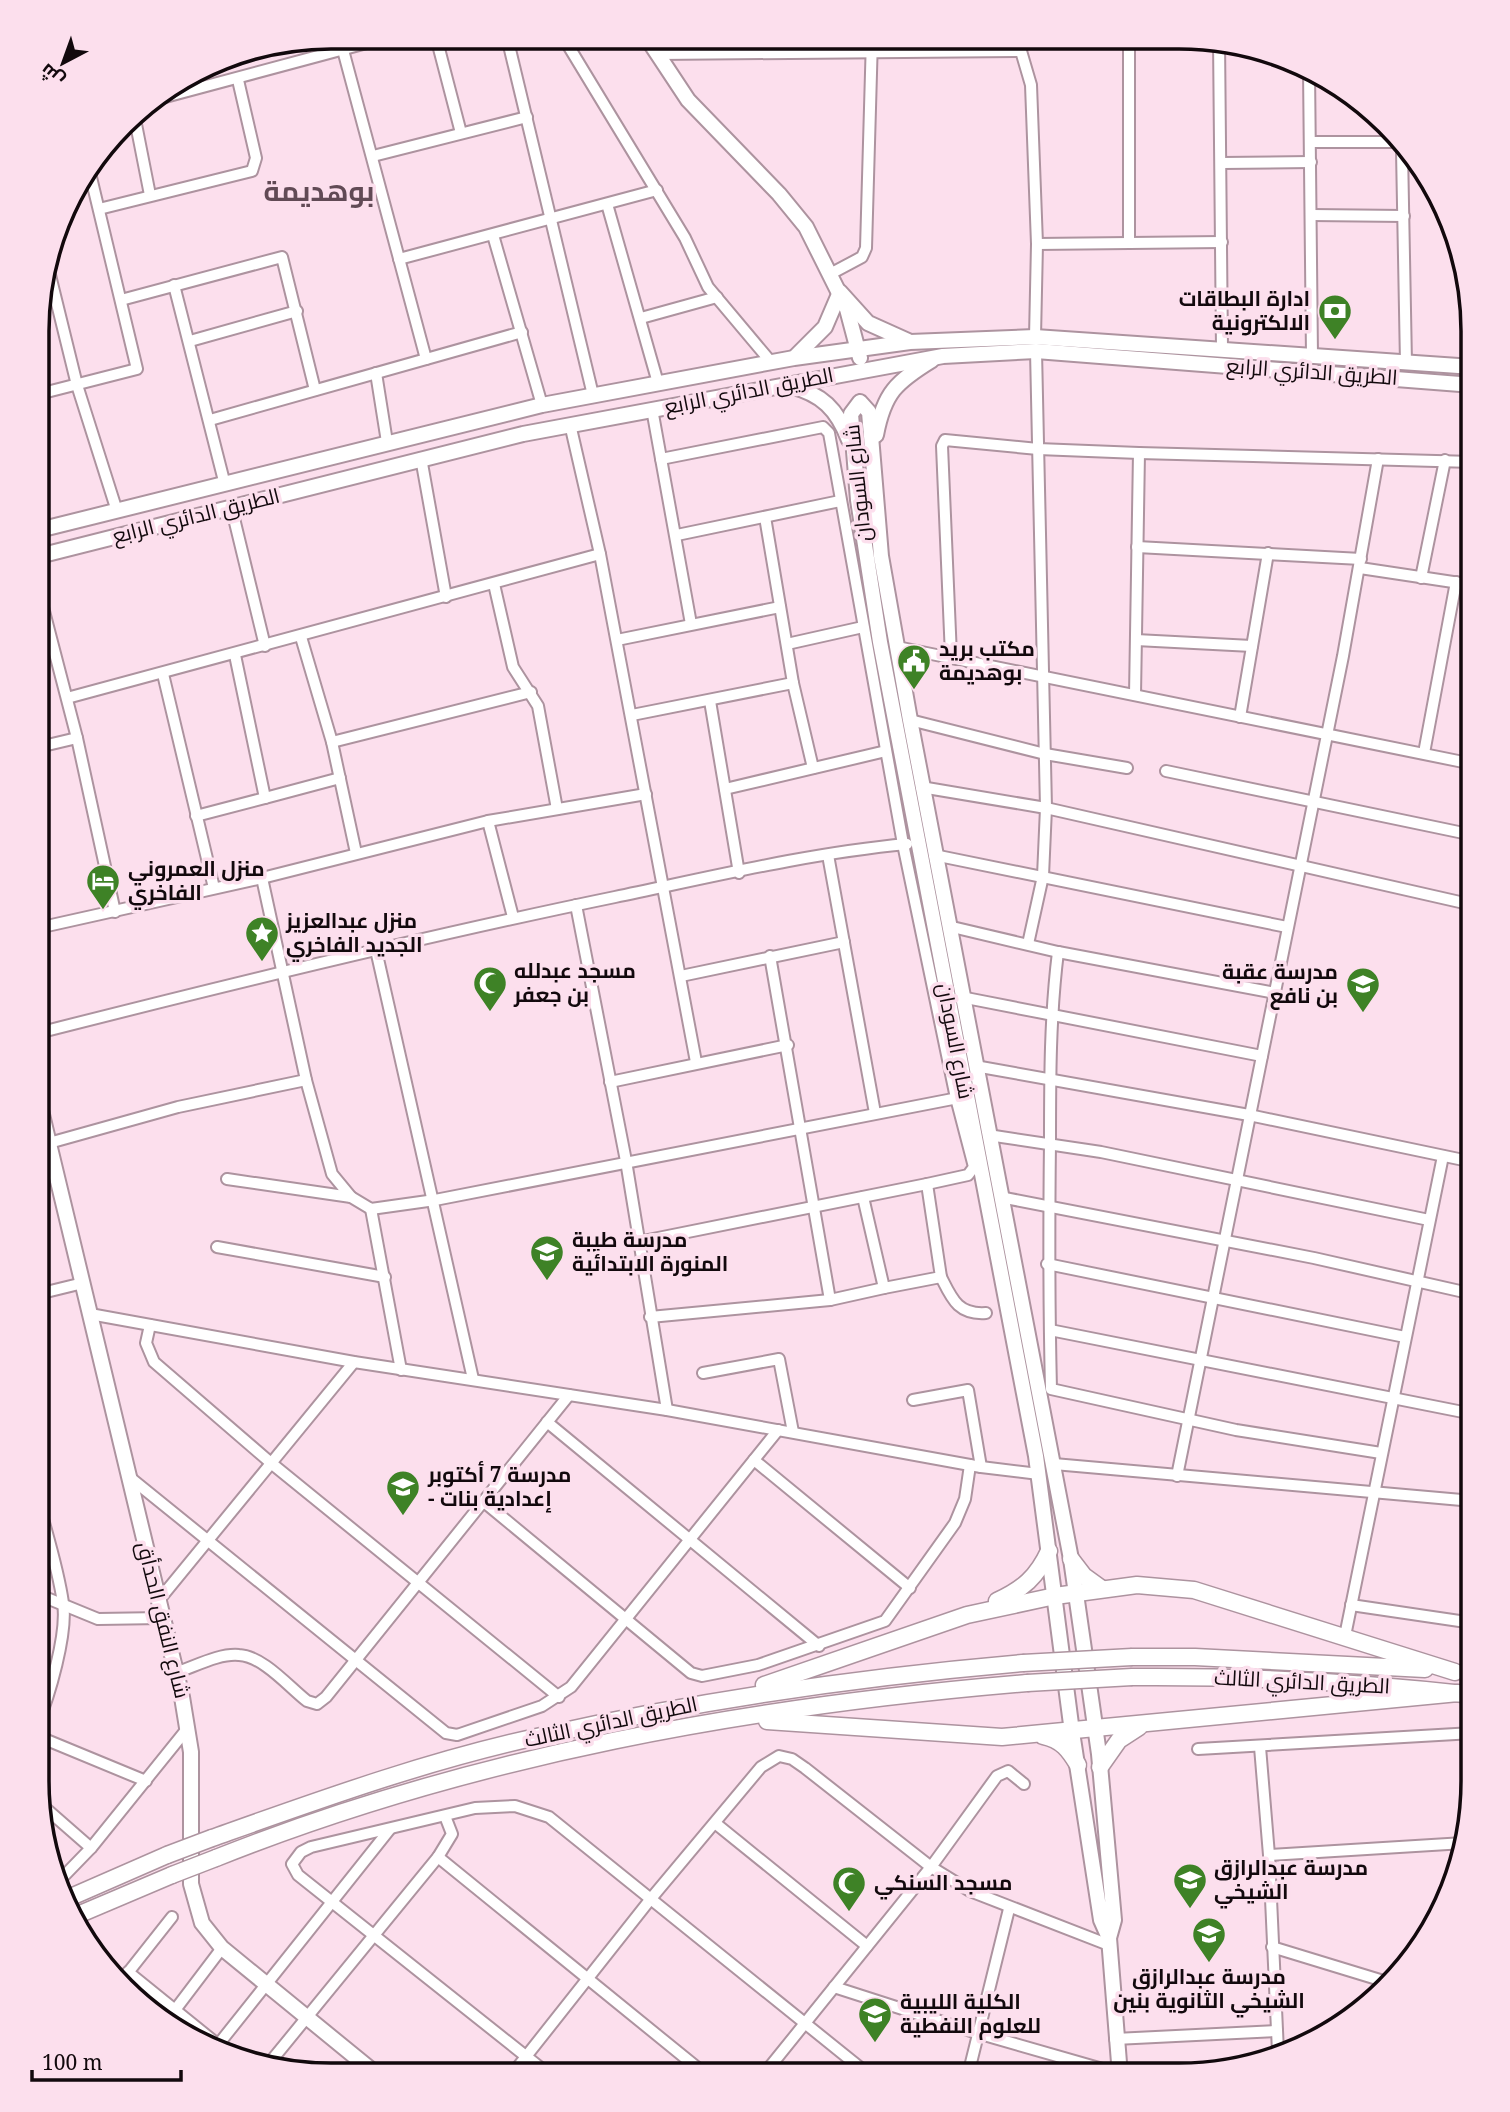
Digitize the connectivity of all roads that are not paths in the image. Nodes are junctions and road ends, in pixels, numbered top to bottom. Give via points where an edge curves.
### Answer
1 (347, 49) edge
2 (439, 49) edge
3 (510, 49) edge
4 (570, 49) edge
5 (655, 49) edge
6 (1129, 49) edge
7 (344, 50) junction
8 (872, 51) junction
9 (1021, 51) joint
10 (1219, 52) edge
11 (658, 54) junction
12 (238, 80) junction
13 (1309, 81) edge
14 (180, 94) edge
15 (527, 117) junction
16 (137, 127) edge
17 (461, 133) junction
18 (1312, 142) junction
19 (1388, 142) edge
20 (373, 156) junction
21 (1402, 158) edge
22 (1311, 162) junction
23 (1222, 163) junction
24 (92, 182) edge
25 (657, 190) junction
26 (150, 195) junction
27 (607, 204) junction
28 (99, 209) junction
29 (1312, 215) junction
30 (1404, 216) junction
31 (553, 219) junction
32 (493, 235) junction
33 (1222, 242) junction
34 (1129, 243) junction
35 (1037, 244) junction
36 (399, 259) junction
37 (832, 273) junction
38 (53, 285) edge
39 (173, 285) junction
40 (840, 292) junction
41 (717, 297) junction
42 (121, 300) junction
43 (297, 312) junction
44 (641, 318) junction
45 (522, 332) junction
46 (190, 341) junction
47 (910, 342) junction
48 (1035, 344) junction
49 (858, 349) junction
50 (1222, 349) junction
51 (1312, 356) junction
52 (936, 357) junction
53 (794, 358) junction
54 (426, 359) junction
55 (771, 362) junction
56 (1406, 363) junction
57 (1461, 366) edge
58 (862, 369) junction
59 (376, 373) junction
60 (658, 383) junction
61 (1461, 384) edge
62 (77, 385) junction
63 (785, 385) junction
64 (315, 390) junction
65 (49, 392) edge
66 (593, 395) junction
67 (542, 405) junction
68 (652, 409) junction
69 (210, 420) junction
70 (570, 424) junction
71 (387, 442) junction
72 (1038, 449) junction
73 (872, 453) junction
74 (1139, 453) junction
75 (854, 454) junction
76 (320, 458) junction
77 (421, 458) junction
78 (1378, 458) junction
79 (661, 459) junction
80 (1445, 460) junction
81 (1461, 461) edge
82 (224, 481) junction
83 (326, 482) junction
84 (840, 501) junction
85 (231, 506) junction
86 (116, 508) junction
87 (765, 517) junction
88 (49, 527) edge
89 (677, 535) junction
90 (1137, 547) junction
91 (49, 553) edge
92 (1268, 553) junction
93 (600, 554) junction
94 (1361, 564) junction
95 (1421, 578) junction
96 (1456, 582) junction
97 (1461, 583) edge
98 (494, 584) junction
99 (446, 597) junction
100 (780, 607) junction
101 (691, 624) junction
102 (863, 628) junction
103 (49, 630) edge
104 (301, 637) junction
105 (617, 640) junction
106 (1136, 640) junction
107 (787, 644) junction
108 (265, 646) junction
109 (1252, 646) junction
110 (897, 647) junction
111 (235, 655) junction
112 (951, 656) junction
113 (163, 674) junction
114 (1044, 677) junction
115 (793, 683) junction
116 (531, 692) junction
117 (1135, 695) junction
118 (67, 698) junction
119 (710, 701) junction
120 (632, 715) junction
121 (1240, 717) junction
122 (910, 720) junction
123 (1326, 734) junction
124 (77, 738) junction
125 (332, 742) junction
126 (49, 744) edge
127 (886, 751) junction
128 (1424, 753) junction
129 (1045, 754) junction
130 (1461, 761) edge
131 (813, 768) junction
132 (1127, 768) dead end
133 (1166, 771) dead end
134 (340, 778) junction
135 (921, 787) junction
136 (725, 789) junction
137 (646, 794) junction
138 (265, 798) junction
139 (1311, 803) junction
140 (1046, 808) junction
141 (557, 809) junction
142 (196, 816) junction
143 (488, 821) junction
144 (1461, 833) edge
145 (921, 846) junction
146 (356, 853) junction
147 (828, 855) junction
148 (1298, 866) junction
149 (739, 873) junction
150 (1043, 876) junction
151 (262, 878) junction
152 (664, 887) junction
153 (214, 888) junction
154 (1461, 902) edge
155 (576, 905) junction
156 (115, 912) junction
157 (513, 917) junction
158 (49, 926) edge
159 (948, 926) junction
160 (1287, 927) junction
161 (844, 942) junction
162 (1028, 944) junction
163 (376, 950) junction
164 (1058, 951) junction
165 (770, 956) junction
166 (281, 970) junction
167 (681, 976) junction
168 (1275, 993) junction
169 (961, 997) junction
170 (1050, 1015) junction
171 (49, 1030) edge
172 (788, 1045) junction
173 (1262, 1056) junction
174 (696, 1062) junction
175 (975, 1066) junction
176 (1048, 1077) junction
177 (306, 1080) junction
178 (610, 1082) junction
179 (961, 1097) junction
180 (875, 1113) junction
181 (1249, 1115) junction
182 (802, 1126) junction
183 (988, 1135) junction
184 (1049, 1142) junction
185 (49, 1143) edge
186 (49, 1147) edge
187 (1443, 1156) junction
188 (1461, 1160) edge
189 (626, 1161) junction
190 (1236, 1178) junction
191 (228, 1179) dead end
192 (927, 1184) junction
193 (351, 1197) junction
194 (863, 1197) junction
195 (1000, 1197) junction
196 (435, 1200) junction
197 (1049, 1206) junction
198 (813, 1208) junction
199 (372, 1209) junction
200 (1429, 1220) junction
201 (638, 1242) junction
202 (1224, 1242) junction
203 (217, 1247) dead end
204 (1047, 1264) junction
205 (385, 1277) junction
206 (941, 1278) junction
207 (1417, 1282) junction
208 (83, 1283) junction
209 (884, 1288) junction
210 (49, 1291) edge
211 (1461, 1291) edge
212 (1211, 1299) junction
213 (830, 1300) junction
214 (1013, 1304) junction
215 (986, 1313) dead end
216 (90, 1314) junction
217 (650, 1317) junction
218 (150, 1325) junction
219 (1050, 1330) junction
220 (1405, 1337) junction
221 (1200, 1360) junction
222 (354, 1362) junction
223 (401, 1370) junction
224 (703, 1373) dead end
225 (473, 1378) junction
226 (1030, 1393) junction
227 (569, 1395) junction
228 (1393, 1396) junction
229 (913, 1400) dead end
230 (667, 1410) junction
231 (1461, 1411) edge
232 (1188, 1420) junction
233 (547, 1422) junction
234 (778, 1430) junction
235 (793, 1433) junction
236 (1381, 1453) junction
237 (754, 1460) junction
238 (271, 1464) junction
239 (1054, 1464) junction
240 (975, 1466) junction
241 (1039, 1474) junction
242 (128, 1476) junction
243 (1177, 1476) junction
244 (1374, 1491) junction
245 (1461, 1500) edge
246 (484, 1502) junction
247 (692, 1540) junction
248 (209, 1541) junction
249 (49, 1545) edge
250 (1049, 1551) junction
251 (1071, 1559) junction
252 (417, 1580) junction
253 (910, 1588) junction
254 (1102, 1589) junction
255 (1076, 1592) junction
256 (1055, 1596) junction
257 (49, 1599) edge
258 (159, 1600) junction
259 (1351, 1605) junction
260 (64, 1606) junction
261 (967, 1615) junction
262 (162, 1618) junction
263 (627, 1620) junction
264 (1461, 1621) edge
265 (1345, 1636) junction
266 (819, 1646) junction
267 (354, 1660) junction
268 (1455, 1672) junction
269 (175, 1673) junction
270 (1461, 1673) edge
271 (1461, 1694) edge
272 (1461, 1694) edge
273 (743, 1695) junction
274 (49, 1697) edge
275 (559, 1697) junction
276 (744, 1720) junction
277 (1142, 1725) junction
278 (1096, 1728) junction
279 (187, 1729) junction
280 (1072, 1732) junction
281 (1034, 1734) junction
282 (1461, 1734) edge
283 (49, 1741) edge
284 (1198, 1748) dead end
285 (1260, 1748) junction
286 (1078, 1765) junction
287 (1100, 1767) junction
288 (146, 1781) junction
289 (1024, 1784) dead end
290 (51, 1813) edge
291 (445, 1816) junction
292 (715, 1822) junction
293 (390, 1829) junction
294 (1454, 1844) edge
295 (91, 1849) junction
296 (1269, 1855) junction
297 (438, 1857) junction
298 (931, 1867) junction
299 (65, 1875) edge
300 (73, 1896) edge
301 (333, 1901) junction
302 (649, 1901) junction
303 (1009, 1909) junction
304 (82, 1913) edge
305 (172, 1917) dead end
306 (374, 1935) junction
307 (1109, 1942) junction
308 (867, 1947) junction
309 (1272, 1947) junction
310 (222, 1948) junction
311 (126, 1975) edge
312 (130, 1978) edge
313 (1379, 1979) edge
314 (589, 1981) junction
315 (265, 1985) junction
316 (834, 1987) junction
317 (174, 2010) junction
318 (306, 2019) junction
319 (804, 2024) junction
320 (192, 2026) edge
321 (1277, 2031) junction
322 (976, 2034) junction
323 (1115, 2039) junction
324 (221, 2041) edge
325 (1279, 2045) edge
326 (274, 2057) edge
327 (527, 2057) junction
328 (361, 2063) edge
329 (522, 2063) edge
330 (534, 2063) edge
331 (691, 2063) edge
332 (773, 2063) edge
333 (854, 2063) edge
334 (970, 2063) edge
335 (1078, 2063) edge
336 (1118, 2063) edge

1 - 7 street
2 - 17 street
3 - 15 street
4 - 25 street
5 - 11 main road
6 - 34 street
7 - 12 street
7 - 20 street
8 - 9 street
8 - 11 street
8 - 37 street via 866,248 862,257
9 - 35 street via 1031,85
10 - 23 street
11 - 37 main road via 688,100 806,227
12 - 14 street
12 - 26 street via 256,167
13 - 18 street
15 - 17 street
15 - 31 street
16 - 26 street
17 - 20 street
18 - 19 street
18 - 22 street
20 - 36 street
21 - 30 street
22 - 23 street
22 - 29 street
23 - 33 street
24 - 28 street
25 - 27 street
25 - 41 street
26 - 28 street
27 - 31 street
27 - 44 street
28 - 42 street
29 - 30 street
29 - 51 street
30 - 56 street
31 - 32 street
31 - 66 street
32 - 36 street
32 - 45 street
33 - 34 street
33 - 50 street
34 - 35 street
35 - 48 street
36 - 54 street
37 - 40 main road
38 - 62 street
39 - 42 street
39 - 43 street via 282,257
39 - 46 street
40 - 47 main road via 868,323
40 - 49 main road
40 - 53 main road via 825,327
41 - 44 street
41 - 55 street
42 - 62 street via 137,369
43 - 46 street
43 - 64 street
44 - 60 street
45 - 54 street
45 - 67 street
46 - 69 street
47 - 48 main road, الطريق الدائري الرابع
47 - 49 main road, الطريق الدائري الرابع
48 - 50 main road, الطريق الدائري الرابع
48 - 52 main road, الطريق الدائري الرابع
48 - 61 main road, الطريق الدائري الرابع
48 - 72 street
49 - 53 main road, الطريق الدائري الرابع
49 - 58 main road
50 - 51 main road, الطريق الدائري الرابع
51 - 56 main road, الطريق الدائري الرابع
52 - 58 main road, الطريق الدائري الرابع
52 - 73 main road via 909,374 885,400
53 - 55 main road, الطريق الدائري الرابع
54 - 59 street
55 - 60 main road, الطريق الدائري الرابع
56 - 57 main road, الطريق الدائري الرابع
58 - 63 main road, الطريق الدائري الرابع
59 - 64 street
59 - 71 street
60 - 66 main road, الطريق الدائري الرابع
62 - 65 street
62 - 86 street
63 - 68 main road, الطريق الدائري الرابع
63 - 75 main road via 808,391 831,406
64 - 69 street
66 - 67 main road, الطريق الدائري الرابع
67 - 71 main road, الطريق الدائري الرابع
68 - 70 main road, الطريق الدائري الرابع
68 - 79 street
69 - 82 street
70 - 77 main road, الطريق الدائري الرابع
70 - 93 street
71 - 76 main road, الطريق الدائري الرابع
72 - 74 street
72 - 112 street via 943,441
72 - 114 street
73 - 75 main road, شارع السودان via 869,412 860,402 851,414
73 - 110 main road, شارع السودان via 881,556
74 - 78 street
74 - 90 street
75 - 145 main road, شارع السودان via 868,570
76 - 82 main road, الطريق الدائري الرابع
76 - 83 main road
77 - 83 main road, الطريق الدائري الرابع
77 - 99 street
78 - 80 street
78 - 94 street
79 - 84 street via 823,427 829,433
79 - 89 street
80 - 81 street
80 - 95 street
82 - 86 main road, الطريق الدائري الرابع
83 - 85 main road, الطريق الدائري الرابع
84 - 87 street
84 - 102 street
85 - 91 main road, الطريق الدائري الرابع
85 - 108 street
86 - 88 main road, الطريق الدائري الرابع
87 - 89 street
87 - 100 street
89 - 101 street
90 - 92 street
90 - 106 street
92 - 94 street
92 - 109 street
93 - 98 street
93 - 105 street
94 - 95 street
94 - 123 street
95 - 96 street
96 - 97 street
96 - 128 street
98 - 99 street
98 - 116 street via 513,667
99 - 104 street
100 - 101 street
100 - 107 street
101 - 105 street
102 - 107 street
102 - 127 street
103 - 118 street
104 - 108 street
104 - 125 street
105 - 120 street
106 - 109 street
106 - 117 street
107 - 115 street
108 - 111 street
109 - 121 street
110 - 112 street
110 - 122 main road, شارع السودان
111 - 113 street
111 - 138 street
112 - 114 street
113 - 118 street
113 - 142 street
114 - 117 street
114 - 129 street
115 - 119 street
115 - 131 street
116 - 125 street
116 - 141 street via 538,706
117 - 121 street
118 - 124 street
119 - 120 street
119 - 136 street
120 - 137 street
121 - 123 street
122 - 129 street
122 - 135 main road, شارع السودان
123 - 128 street
123 - 139 street
124 - 126 street
124 - 156 street
125 - 134 street
127 - 131 street
127 - 145 street
128 - 130 street
129 - 132 street
129 - 140 street
131 - 136 street
133 - 139 street
134 - 138 street
134 - 146 street
135 - 140 street
135 - 145 main road, شارع السودان
136 - 149 street
137 - 141 street
137 - 152 street
138 - 142 street
139 - 144 street
139 - 148 street
140 - 148 street
140 - 150 street
141 - 143 street
142 - 153 street
143 - 146 street
143 - 157 street
145 - 147 street
145 - 150 street
145 - 159 main road, شارع السودان
145 - 179 main road, شارع السودان
146 - 151 street
147 - 149 street
147 - 161 street
148 - 154 street
148 - 160 street
149 - 152 street
150 - 160 street
150 - 162 street
151 - 153 street
151 - 166 street
152 - 155 street
152 - 167 street
153 - 156 street
155 - 157 street
155 - 178 street
156 - 158 street
157 - 163 street
159 - 162 street
159 - 169 main road, شارع السودان
160 - 168 street
161 - 165 street
161 - 180 street
162 - 164 street
163 - 166 street
163 - 196 street
164 - 168 street
164 - 170 street
165 - 167 street
165 - 172 street
166 - 171 street
166 - 177 street
167 - 174 street
168 - 173 street
169 - 170 street
169 - 175 main road, شارع السودان
170 - 173 street
170 - 176 street
172 - 174 street
172 - 182 street
173 - 181 street
174 - 178 street
175 - 176 street
175 - 183 main road, شارع السودان
176 - 181 street
176 - 184 street
177 - 185 street via 178,1107
177 - 193 street via 332,1174
178 - 189 street
179 - 180 street
179 - 192 street via 974,1167 968,1175
179 - 214 main road, شارع السودان
180 - 182 street
181 - 187 street
181 - 190 street
182 - 189 street
182 - 198 street
183 - 184 street
183 - 195 main road, شارع السودان
184 - 190 street
184 - 197 street
186 - 208 main road, شارع النفق الحدأق
187 - 188 street
187 - 200 street
189 - 196 street
189 - 201 street
190 - 200 street
190 - 202 street
191 - 193 street
192 - 194 street
192 - 206 street
193 - 199 street
194 - 198 street
194 - 209 street
195 - 197 street
195 - 214 main road, شارع السودان
196 - 199 street
196 - 225 street
197 - 202 street
197 - 204 street
198 - 201 street
198 - 213 street
199 - 205 street
200 - 207 street
201 - 217 street
202 - 207 street
202 - 212 street
203 - 205 street
204 - 212 street
204 - 219 street
205 - 223 street
206 - 209 street
206 - 215 street via 955,1305
207 - 211 street
207 - 220 street
208 - 210 street
208 - 216 main road, شارع النفق الحدأق
209 - 213 street
212 - 220 street
212 - 221 street
213 - 217 street
214 - 226 main road, شارع السودان
216 - 218 street
216 - 242 main road, شارع النفق الحدأق
217 - 230 street
218 - 222 street
218 - 238 street via 146,1343 154,1362
219 - 221 street
219 - 232 street via 1051,1389
220 - 228 street
221 - 228 street
221 - 232 street
222 - 223 street
222 - 238 street
223 - 225 street
224 - 235 street via 779,1359
225 - 227 street
226 - 239 main road
226 - 241 main road
227 - 230 street
227 - 233 street
228 - 231 street
228 - 236 street
229 - 240 street via 968,1390
230 - 234 street
232 - 236 street
232 - 243 street
233 - 246 street
233 - 247 street
234 - 235 street
234 - 237 street
235 - 240 street
236 - 244 street
237 - 247 street
237 - 253 street
238 - 248 street
238 - 252 street
239 - 243 street
239 - 251 main road
240 - 241 street
240 - 253 street via 958,1516
241 - 250 main road
242 - 248 street
242 - 258 main road, شارع النفق الحدأق
243 - 244 street
244 - 245 street
244 - 259 street
246 - 252 street
246 - 263 street
247 - 263 street
247 - 266 street
248 - 258 street
248 - 267 street
249 - 260 street
250 - 256 main road
250 - 261 highway via 1028,1584
251 - 254 highway
251 - 255 main road
252 - 267 street
252 - 275 street
253 - 266 street via 885,1621
254 - 255 highway
254 - 265 highway via 1137,1585 1194,1590
255 - 256 highway
255 - 278 main road
256 - 261 highway
256 - 280 main road
257 - 260 street
258 - 262 main road, شارع النفق الحدأق
259 - 264 street
259 - 265 street
260 - 262 street via 98,1619
260 - 274 street
261 - 273 highway
262 - 269 main road, شارع النفق الحدأق
263 - 266 street via 697,1675 758,1665
263 - 275 street
265 - 268 highway
267 - 269 street via 317,1704 242,1654
267 - 275 street via 452,1735
268 - 270 highway, الطريق الدائري الثالث
268 - 273 highway, الطريق الدائري الثالث, bridge via 1132,1657 883,1675
269 - 279 main road, شارع النفق الحدأق
271 - 276 highway, الطريق الدائري الثالث, bridge via 1241,1677 1132,1677 876,1696
272 - 277 highway
273 - 300 highway, الطريق الدائري الثالث, bridge via 472,1753 212,1838
276 - 281 highway via 954,1735
276 - 304 highway, الطريق الدائري الثالث, bridge via 521,1760 313,1822
277 - 278 highway
277 - 287 highway via 1119,1740
278 - 280 highway
278 - 287 main road
279 - 288 street
279 - 310 main road, شارع النفق الحدأق via 191,1884 202,1923
280 - 281 highway
280 - 286 main road
281 - 286 highway via 1060,1742
282 - 285 street
283 - 288 street
284 - 285 street
285 - 296 street
286 - 307 main road via 1101,1920
287 - 307 main road via 1114,1920
288 - 295 street
289 - 298 street via 1008,1771 997,1776
290 - 295 street
291 - 293 street
291 - 297 street via 452,1834
291 - 302 street via 494,1805 549,1817
292 - 298 street via 761,1767 779,1756 805,1768
292 - 302 street
292 - 308 street
293 - 301 street
293 - 301 street via 344,1836 295,1858 292,1864 298,1875
294 - 296 street
295 - 299 street
296 - 309 street
297 - 306 street
297 - 314 street
298 - 303 street
298 - 308 street
301 - 306 street
301 - 315 street
302 - 314 street
302 - 319 street
303 - 307 street
303 - 322 street
305 - 311 street
306 - 318 street
306 - 327 street
307 - 323 main road
308 - 316 street
309 - 313 street
309 - 321 street
310 - 315 main road, شارع النفق الحدأق
310 - 317 street
312 - 317 street
314 - 327 street
314 - 331 street
315 - 318 main road, شارع النفق الحدأق
315 - 324 street
316 - 319 street
316 - 322 street
317 - 320 street
318 - 326 street
318 - 328 main road, شارع النفق الحدأق
319 - 332 street
319 - 333 street
321 - 323 street
321 - 325 street
322 - 334 street
322 - 335 street
323 - 336 main road
327 - 329 street
327 - 330 street

